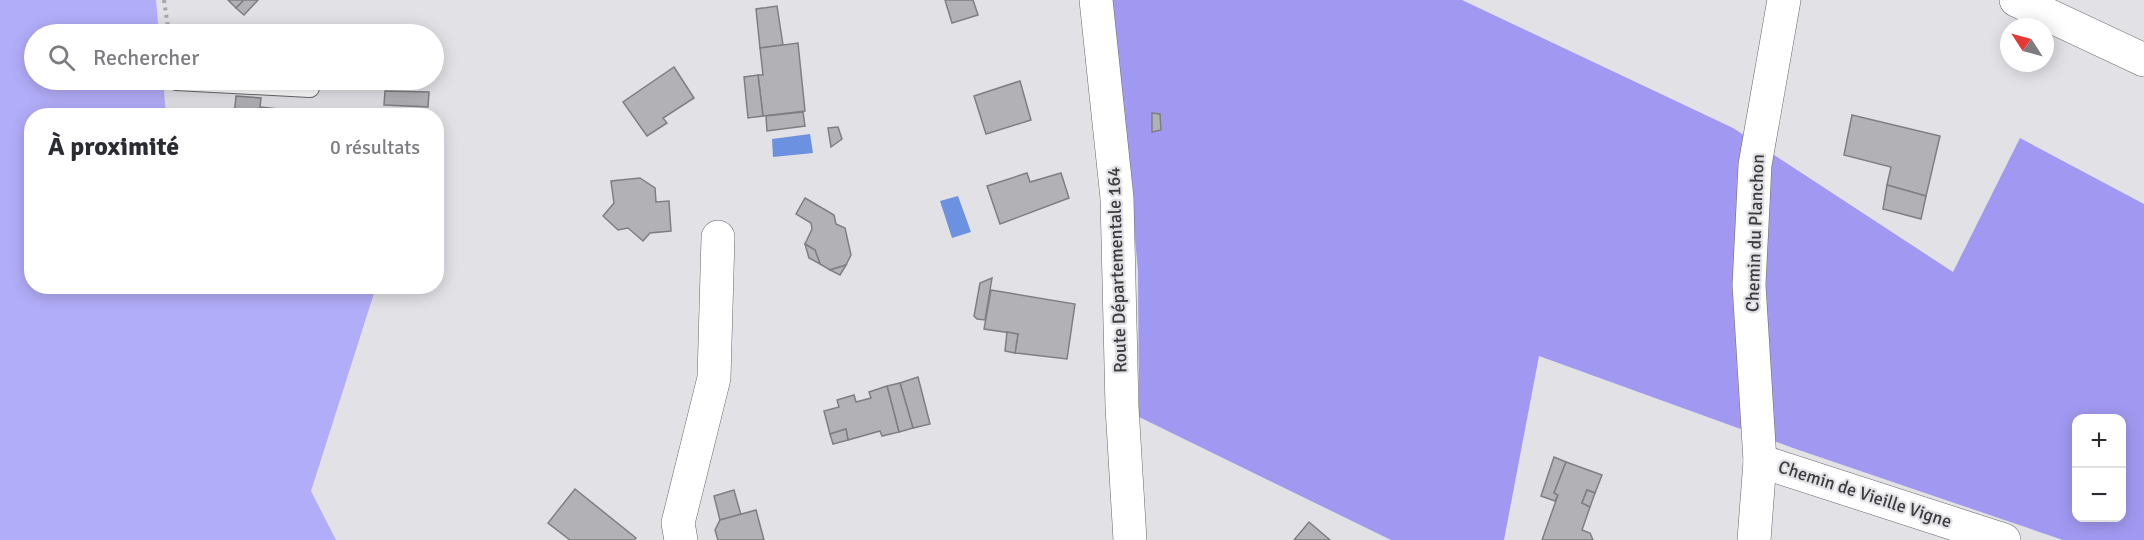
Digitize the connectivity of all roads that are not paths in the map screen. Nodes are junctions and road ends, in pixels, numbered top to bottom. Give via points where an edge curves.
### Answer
1 (1096, 0) edge
2 (1784, 0) edge
3 (2016, 0) edge
4 (2144, 60) edge
5 (718, 237) dead end
6 (1760, 461) junction
7 (681, 540) edge
8 (1130, 540) edge
9 (1754, 540) edge
10 (2004, 540) edge

1 - 8 street, Route Départementale 164 via 1117,198
2 - 6 street, Chemin du Planchon via 1755,165 1753,201 1749,285
3 - 4 street
5 - 7 street via 714,378 678,523
6 - 9 street, Chemin du Planchon
6 - 10 street, Chemin de Vieille Vigne

